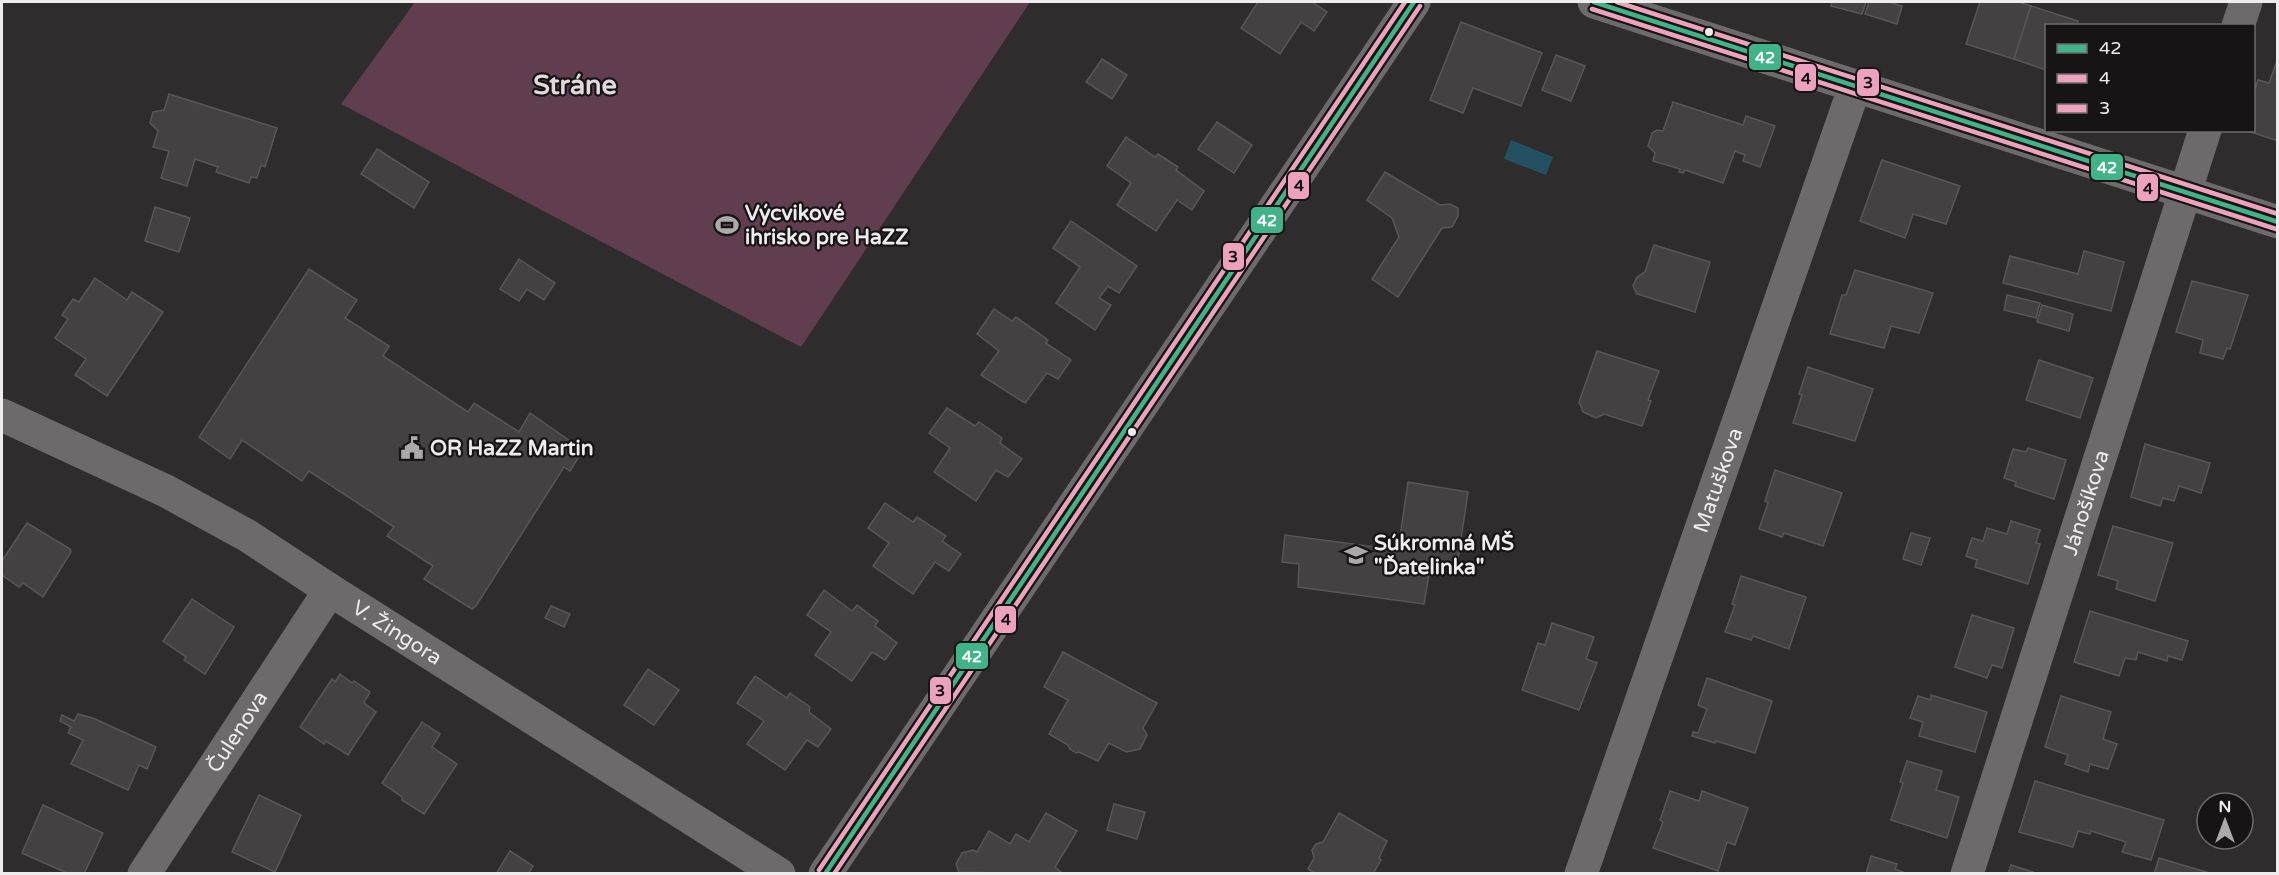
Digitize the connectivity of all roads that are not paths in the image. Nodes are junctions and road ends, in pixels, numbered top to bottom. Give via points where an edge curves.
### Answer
1 (1414, 2) edge
2 (1594, 2) edge
3 (2246, 2) edge
4 (2239, 24) edge
5 (1855, 86) junction
6 (2204, 132) edge
7 (2186, 192) junction
8 (2277, 222) edge
9 (2, 415) edge
10 (330, 590) junction
11 (144, 873) edge
12 (779, 873) edge
13 (825, 873) edge
14 (1581, 873) edge
15 (1967, 873) edge

1 - 13 street
2 - 5 street
3 - 4 street
5 - 7 street
5 - 14 street, Matuškova
6 - 7 street, Jánošíkova
7 - 8 street
7 - 15 street, Jánošíkova
9 - 10 street, V. Žingora via 166,491 248,536
10 - 11 street, Čulenova
10 - 12 street, V. Žingora

